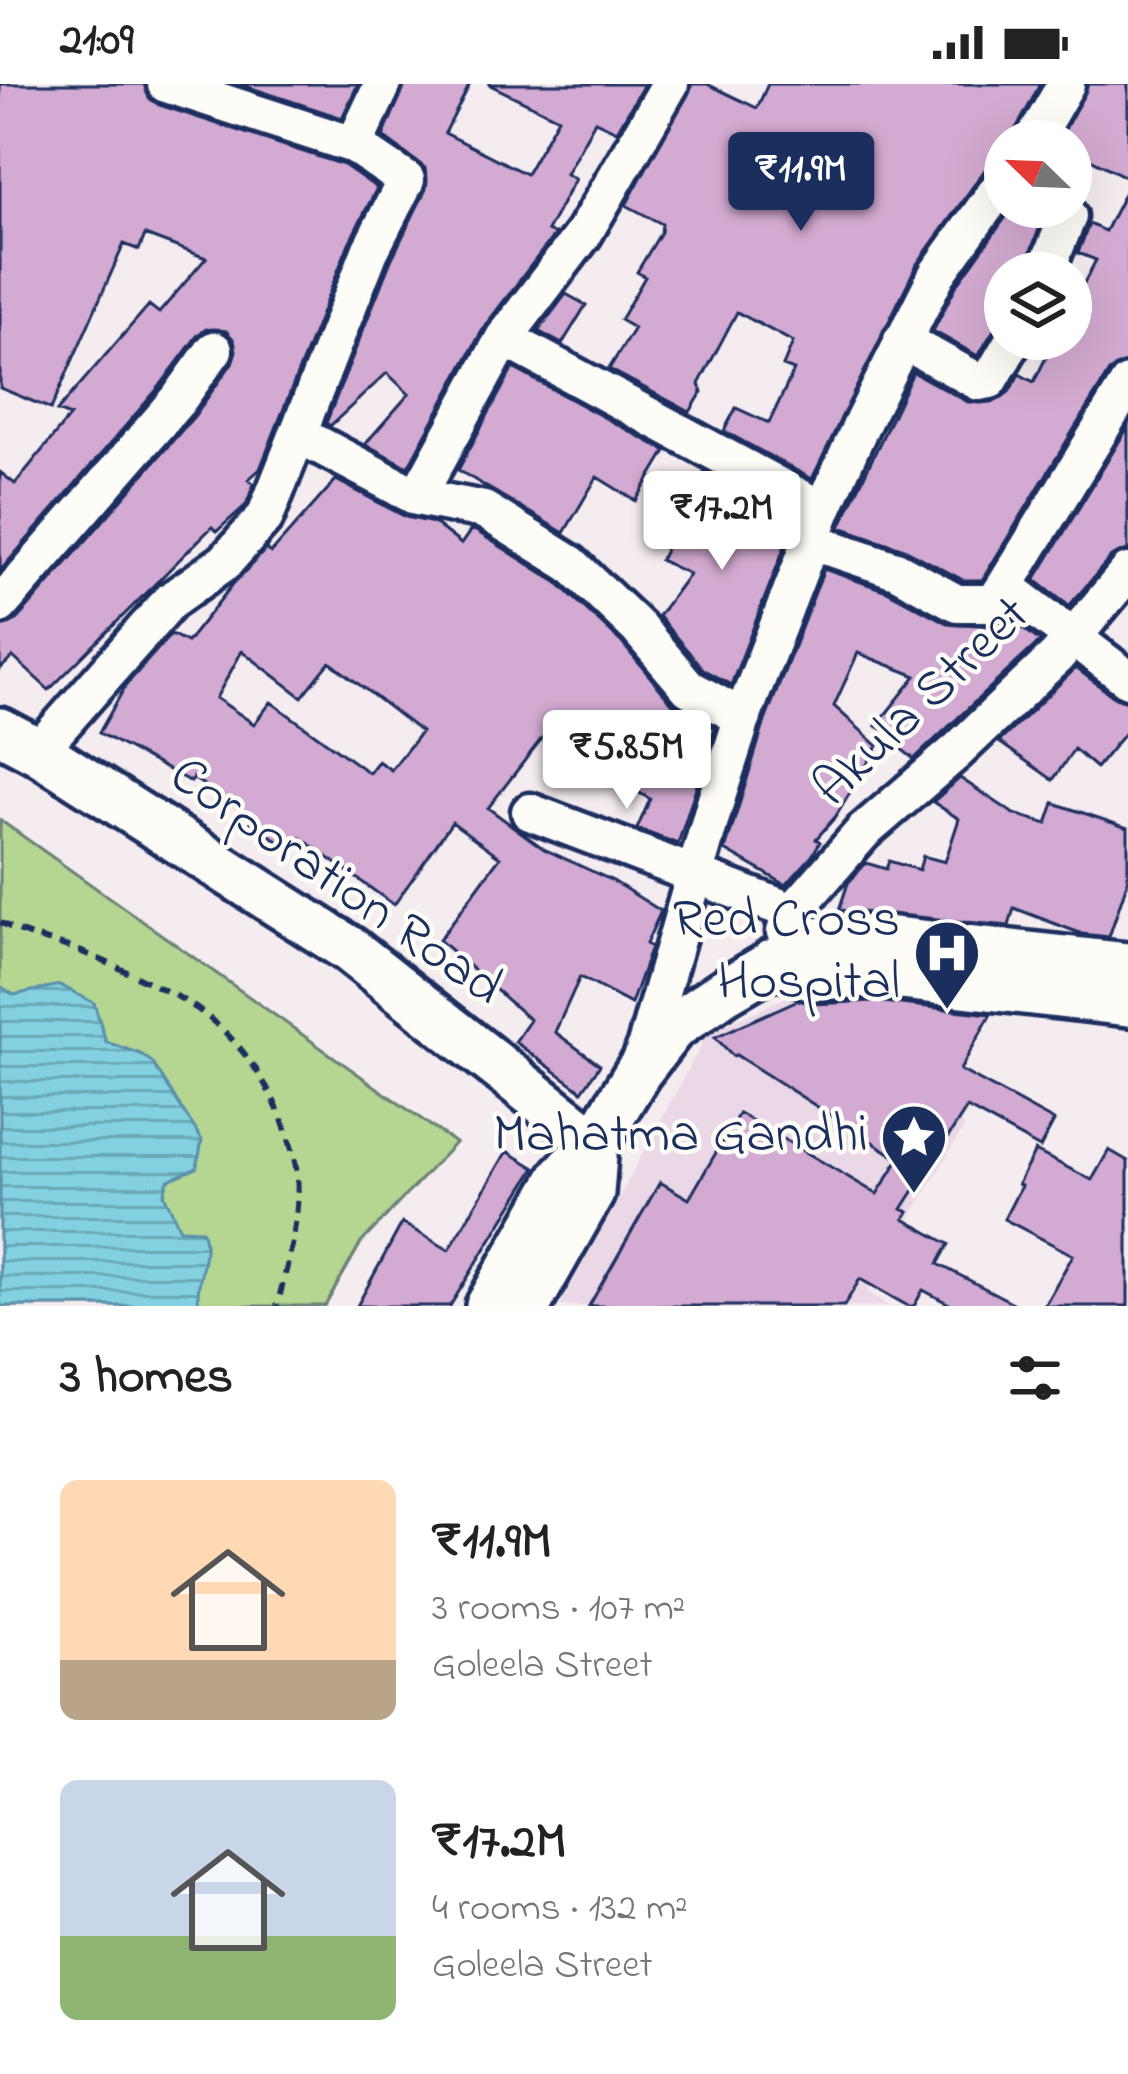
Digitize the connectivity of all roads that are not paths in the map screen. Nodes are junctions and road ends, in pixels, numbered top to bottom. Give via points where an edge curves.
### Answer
1 (166, 84) edge
2 (383, 84) edge
3 (670, 84) edge
4 (1066, 84) edge
5 (1045, 120) edge
6 (354, 145) junction
7 (984, 209) edge
8 (504, 338) junction
9 (902, 340) junction
10 (214, 350) dead end
11 (1002, 360) edge
12 (1128, 384) edge
13 (298, 434) junction
14 (417, 497) junction
15 (817, 526) junction
16 (1126, 580) edge
17 (1005, 586) junction
18 (0, 605) edge
19 (1073, 634) junction
20 (1128, 679) edge
21 (743, 718) junction
22 (19, 741) edge
23 (530, 812) dead end
24 (696, 878) junction
25 (793, 912) junction
26 (772, 963) junction
27 (1128, 966) edge
28 (1128, 1003) edge
29 (638, 1072) junction
30 (596, 1142) junction
31 (489, 1306) edge
32 (527, 1306) edge

1 - 6 street
2 - 6 street
3 - 8 street via 584,233
4 - 5 street
6 - 13 street via 406,180
7 - 9 street
8 - 14 street
8 - 15 street
9 - 11 street via 979,382 990,380
9 - 15 street
10 - 18 street
12 - 17 street
13 - 14 street
13 - 22 street via 265,517 225,562 170,601
14 - 21 street via 484,510 571,564 689,688
15 - 17 street via 957,602 994,603
15 - 21 street
16 - 19 street, Akula Street
17 - 19 street
19 - 20 street
19 - 25 street, Akula Street via 862,832
21 - 24 street
22 - 30 street, Corporation Road via 349,949
23 - 24 street
24 - 25 street
24 - 29 street
25 - 26 street, Akula Street
26 - 27 street via 811,941 877,938
26 - 28 street via 813,977 875,974
26 - 29 street via 672,1028
29 - 30 street
30 - 31 street via 562,1176
30 - 32 street via 591,1193

